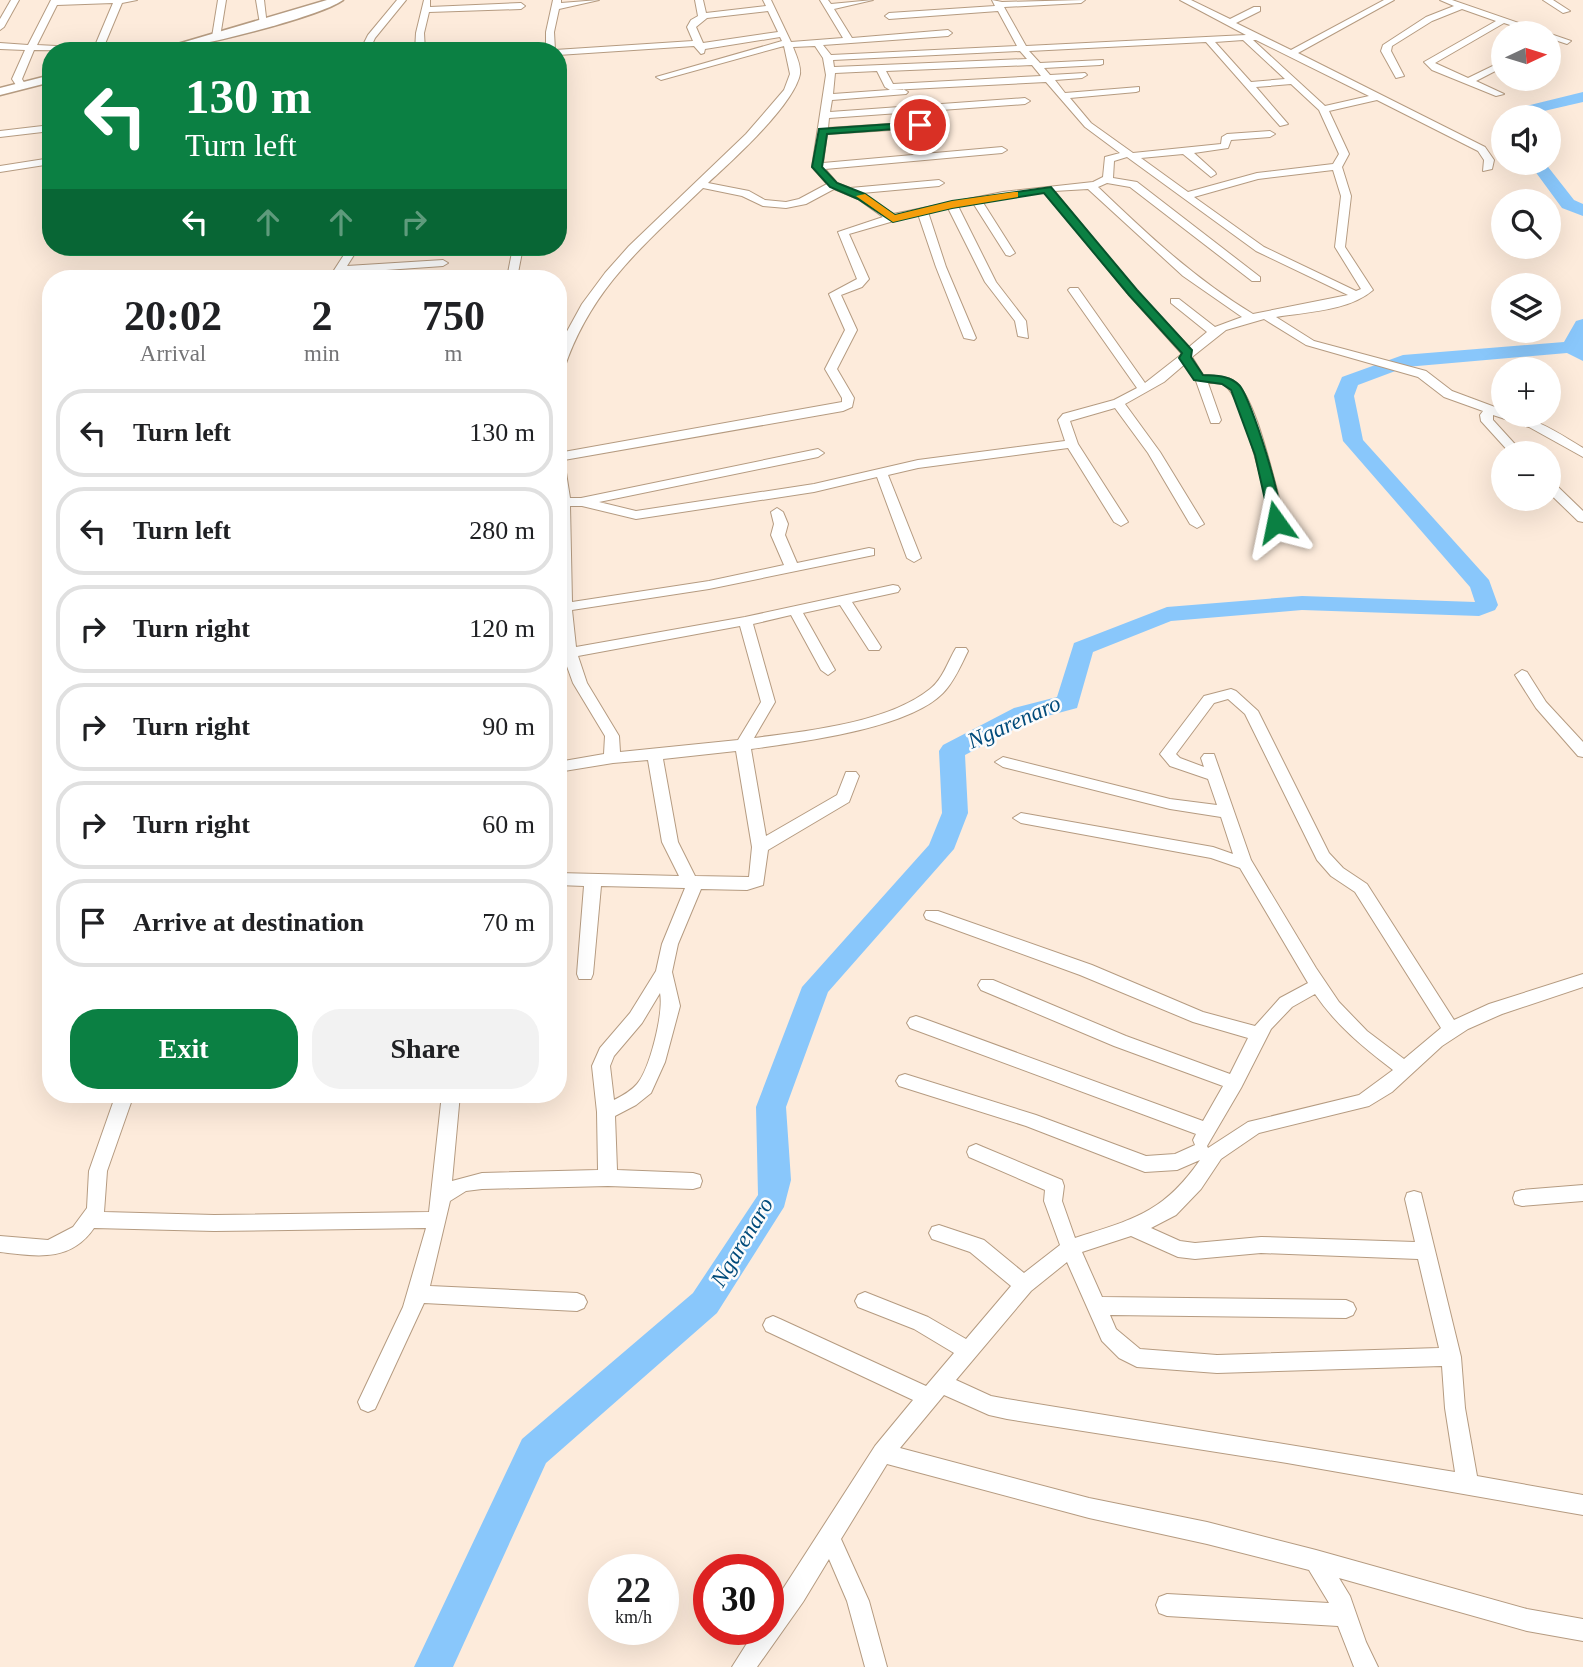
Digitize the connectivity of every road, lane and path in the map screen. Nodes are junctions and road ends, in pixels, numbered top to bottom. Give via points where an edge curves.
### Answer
1 (15, 0) edge
2 (133, 0) edge
3 (222, 0) edge
4 (260, 0) edge
5 (338, 0) edge
6 (402, 0) edge
7 (428, 0) edge
8 (595, 0) edge
9 (699, 0) edge
10 (869, 0) edge
11 (1081, 0) edge
12 (1213, 0) edge
13 (1390, 0) edge
14 (1444, 0) edge
15 (1547, 0) edge
16 (55, 1) edge
17 (118, 1) edge
18 (1187, 2) edge
19 (556, 4) edge
20 (769, 4) edge
21 (827, 4) edge
22 (520, 6) dead end
23 (1000, 6) edge
24 (1460, 7) junction
25 (1257, 9) dead end
26 (425, 10) junction
27 (1566, 11) dead end
28 (1051, 12) dead end
29 (705, 16) junction
30 (889, 16) dead end
31 (1502, 21) edge
32 (1228, 23) junction
33 (264, 24) junction
34 (0, 27) edge
35 (1491, 27) edge
36 (948, 33) dead end
37 (216, 37) junction
38 (1245, 37) junction
39 (1258, 37) junction
40 (848, 39) junction
41 (1208, 39) junction
42 (785, 40) junction
43 (1561, 40) edge
44 (1567, 41) dead end
45 (101, 42) edge
46 (196, 42) edge
47 (368, 42) edge
48 (420, 42) edge
49 (551, 42) edge
50 (818, 44) junction
51 (34, 45) junction
52 (698, 45) junction
53 (0, 46) edge
54 (42, 46) edge
55 (1023, 49) junction
56 (567, 52) edge
57 (1290, 54) junction
58 (828, 58) junction
59 (714, 62) junction
60 (1100, 62) dead end
61 (1035, 64) junction
62 (881, 69) junction
63 (831, 70) junction
64 (1491, 70) edge
65 (1082, 75) dead end
66 (1399, 76) dead end
67 (661, 77) dead end
68 (1046, 79) junction
69 (42, 80) edge
70 (1295, 81) junction
71 (1470, 81) junction
72 (967, 83) junction
73 (1251, 85) junction
74 (21, 86) junction
75 (1136, 89) dead end
76 (0, 92) edge
77 (1499, 94) dead end
78 (1060, 96) junction
79 (828, 97) junction
80 (1379, 97) junction
81 (1025, 101) dead end
82 (1323, 109) junction
83 (825, 115) junction
84 (1283, 124) dead end
85 (920, 125) dead end
86 (42, 129) edge
87 (823, 131) junction
88 (0, 134) edge
89 (1270, 134) dead end
90 (1002, 150) dead end
91 (1186, 150) junction
92 (1131, 155) junction
93 (42, 162) edge
94 (817, 167) junction
95 (1337, 167) junction
96 (0, 169) edge
97 (1487, 169) dead end
98 (1211, 174) dead end
99 (1106, 180) junction
100 (939, 183) dead end
101 (701, 185) junction
102 (833, 185) junction
103 (1091, 186) junction
104 (1047, 189) junction
105 (851, 191) junction
106 (1185, 195) junction
107 (976, 201) junction
108 (1152, 201) junction
109 (952, 205) junction
110 (923, 212) junction
111 (893, 219) junction
112 (1010, 253) dead end
113 (443, 262) dead end
114 (372, 270) edge
115 (1256, 279) dead end
116 (1074, 290) dead end
117 (1356, 295) junction
118 (1175, 301) dead end
119 (1267, 316) junction
120 (1251, 318) junction
121 (1215, 333) junction
122 (1024, 336) dead end
123 (971, 338) dead end
124 (567, 343) edge
125 (1186, 355) junction
126 (1201, 379) junction
127 (1143, 389) junction
128 (1118, 403) junction
129 (1491, 410) edge
130 (1215, 421) dead end
131 (1493, 427) edge
132 (1538, 427) edge
133 (1506, 441) edge
134 (1072, 444) junction
135 (818, 453) dead end
136 (1583, 453) edge
137 (567, 456) edge
138 (881, 472) junction
139 (1561, 497) edge
140 (581, 502) junction
141 (567, 503) edge
142 (777, 512) dead end
143 (1583, 518) edge
144 (1121, 522) dead end
145 (1197, 524) dead end
146 (1284, 537) dead end
147 (869, 552) dead end
148 (914, 558) dead end
149 (792, 568) junction
150 (893, 589) dead end
151 (844, 600) junction
152 (567, 607) edge
153 (795, 610) junction
154 (745, 621) junction
155 (874, 647) dead end
156 (961, 651) dead end
157 (567, 653) edge
158 (567, 659) edge
159 (828, 670) dead end
160 (1522, 675) dead end
161 (743, 745) junction
162 (1583, 752) edge
163 (655, 755) junction
164 (608, 758) junction
165 (1209, 758) dead end
166 (1003, 762) dead end
167 (567, 765) edge
168 (851, 776) dead end
169 (1215, 776) junction
170 (1227, 812) junction
171 (1021, 818) dead end
172 (760, 847) junction
173 (1245, 864) junction
174 (567, 879) edge
175 (593, 880) junction
176 (693, 882) junction
177 (932, 915) dead end
178 (664, 972) junction
179 (585, 974) dead end
180 (1583, 981) edge
181 (987, 985) dead end
182 (1319, 985) junction
183 (915, 1023) dead end
184 (1451, 1030) junction
185 (1258, 1034) junction
186 (1404, 1069) junction
187 (905, 1081) dead end
188 (1235, 1083) junction
189 (122, 1103) edge
190 (451, 1103) edge
191 (606, 1112) junction
192 (1207, 1130) junction
193 (1200, 1151) junction
194 (976, 1152) dead end
195 (608, 1178) junction
196 (693, 1181) dead end
197 (1194, 1183) junction
198 (1583, 1193) edge
199 (441, 1196) junction
200 (1522, 1198) dead end
201 (1414, 1199) dead end
202 (89, 1220) junction
203 (436, 1220) junction
204 (1132, 1228) junction
205 (939, 1233) dead end
206 (0, 1244) edge
207 (1072, 1247) junction
208 (1425, 1251) junction
209 (1024, 1284) junction
210 (418, 1294) junction
211 (865, 1301) dead end
212 (577, 1302) dead end
213 (1097, 1306) junction
214 (1346, 1309) dead end
215 (773, 1325) dead end
216 (968, 1351) junction
217 (1451, 1357) junction
218 (934, 1390) junction
219 (368, 1402) dead end
220 (882, 1452) junction
221 (1468, 1485) junction
222 (1583, 1504) edge
223 (829, 1538) junction
224 (1316, 1561) junction
225 (1167, 1605) dead end
226 (1346, 1615) junction
227 (1583, 1630) edge
228 (743, 1667) edge
229 (876, 1667) edge
230 (1367, 1667) edge

1 - 34 street
2 - 17 street
3 - 37 street
4 - 33 street
5 - 33 street
6 - 47 street
7 - 26 street
8 - 19 street
9 - 29 street
10 - 21 street
11 - 23 street
12 - 18 street
13 - 57 street
14 - 24 street
15 - 27 street
16 - 17 street
16 - 51 street
17 - 45 street
18 - 32 street
19 - 49 street
20 - 29 street
20 - 42 street
21 - 40 street
22 - 26 street
23 - 28 street
23 - 30 street
23 - 55 street
24 - 31 street
24 - 66 street via 1388,44 1386,51
25 - 32 street
26 - 48 street
29 - 52 street via 692,25
32 - 39 street
33 - 37 street
35 - 71 street via 1430,60 1435,68
36 - 40 street
37 - 46 street
38 - 39 street
38 - 41 street
38 - 70 street
39 - 57 street
40 - 50 street
41 - 55 street
41 - 73 street
42 - 50 street
42 - 52 street
42 - 59 street
42 - 101 street via 795,70 791,84 740,148
43 - 44 street
50 - 58 street
51 - 53 street
51 - 54 street
51 - 74 street via 19,72
52 - 56 street
52 - 59 street
55 - 58 street
55 - 61 street
57 - 80 street
58 - 63 street
59 - 67 street
60 - 61 street
61 - 62 street
61 - 68 street
62 - 63 street
62 - 72 street via 890,86
63 - 79 street
64 - 71 street
65 - 68 street
68 - 72 street
68 - 78 street
69 - 74 street
70 - 73 street
70 - 82 street
71 - 77 street
72 - 79 street via 956,89
73 - 84 street
74 - 76 street
75 - 78 street
78 - 92 street via 1088,125
79 - 83 street
80 - 82 street
80 - 97 street via 1482,149 1489,160
81 - 83 street
82 - 95 street via 1343,154
83 - 87 street
85 - 87 street
86 - 88 street
87 - 94 street
89 - 91 street via 1227,137 1225,146
90 - 94 street
91 - 92 street
91 - 98 street
92 - 99 street via 1109,159
92 - 106 street
93 - 96 street
94 - 102 street
95 - 106 street via 1257,176
95 - 117 street via 1346,197 1340,247 1367,286
99 - 103 street
99 - 108 street via 1133,184
100 - 105 street
101 - 102 street via 786,205 802,202
101 - 124 street via 632,250 596,293
102 - 105 street
103 - 104 street
103 - 120 street via 1163,251
104 - 107 street
104 - 125 street
105 - 111 street
106 - 108 street
106 - 117 street via 1260,248
107 - 109 street
107 - 112 street
108 - 115 street
109 - 110 street
109 - 122 street via 992,283 1024,326
110 - 111 street
110 - 123 street
111 - 137 street via 841,234 863,279 835,293 851,336 831,369 848,404
113 - 114 street
116 - 127 street
117 - 119 street
118 - 121 street
119 - 120 street
119 - 129 street via 1310,343 1422,374 1448,394
120 - 121 street
121 - 125 street
125 - 126 street
125 - 127 street via 1174,369
126 - 130 street
126 - 146 street via 1226,381 1236,389
127 - 128 street
128 - 134 street via 1067,417
128 - 145 street
131 - 133 street
132 - 136 street
134 - 138 street
134 - 144 street
135 - 140 street
138 - 140 street via 759,498 636,515 616,514
138 - 148 street
139 - 143 street
140 - 141 street
142 - 149 street via 779,535
147 - 149 street
149 - 152 street
150 - 151 street
151 - 153 street
151 - 155 street
153 - 154 street
153 - 159 street
154 - 157 street
154 - 161 street via 768,702
156 - 161 street via 935,693 888,717
158 - 164 street via 612,736
160 - 162 street via 1541,705
161 - 163 street
161 - 172 street
163 - 164 street
163 - 176 street via 670,842
164 - 167 street
165 - 169 street
166 - 170 street via 1170,804
168 - 172 street via 844,797
169 - 170 street
169 - 184 street via 1175,762 1168,754 1209,699 1231,694 1251,711 1323,856 1361,888
170 - 173 street
171 - 173 street via 1213,853
172 - 176 street via 757,881
173 - 182 street
174 - 175 street
175 - 176 street
175 - 179 street
176 - 178 street
177 - 185 street via 1199,1017
178 - 191 street via 636,1018 606,1053 601,1066
178 - 191 street via 671,1006 656,1062 645,1088
180 - 184 street
181 - 188 street
182 - 185 street via 1278,1007
182 - 186 street via 1361,1036
183 - 192 street
184 - 186 street
185 - 188 street
186 - 197 street via 1379,1094 1363,1101 1254,1127 1214,1154
187 - 193 street via 1030,1120 1145,1164 1177,1162
188 - 192 street
189 - 202 street via 98,1171 96,1210
190 - 199 street
191 - 195 street
192 - 193 street
193 - 197 street
194 - 207 street via 1055,1186 1053,1201
195 - 196 street
195 - 199 street via 482,1181
197 - 204 street via 1169,1209
198 - 200 street
199 - 203 street
201 - 208 street
202 - 203 street
202 - 206 street via 70,1241 50,1249
203 - 210 street
204 - 207 street
204 - 208 street via 1178,1249 1195,1251 1261,1245
205 - 209 street via 977,1246
207 - 209 street
207 - 213 street
208 - 217 street
209 - 216 street
210 - 212 street
210 - 219 street
211 - 216 street via 921,1324
213 - 214 street
213 - 217 street via 1118,1345 1137,1358 1152,1361 1217,1364
215 - 218 street
216 - 218 street
217 - 221 street
218 - 220 street
218 - 221 street via 1007,1409
220 - 223 street
220 - 224 street via 1089,1508
221 - 222 street
223 - 228 street
223 - 229 street via 850,1574
224 - 226 street
224 - 227 street via 1527,1620
225 - 226 street
226 - 230 street

